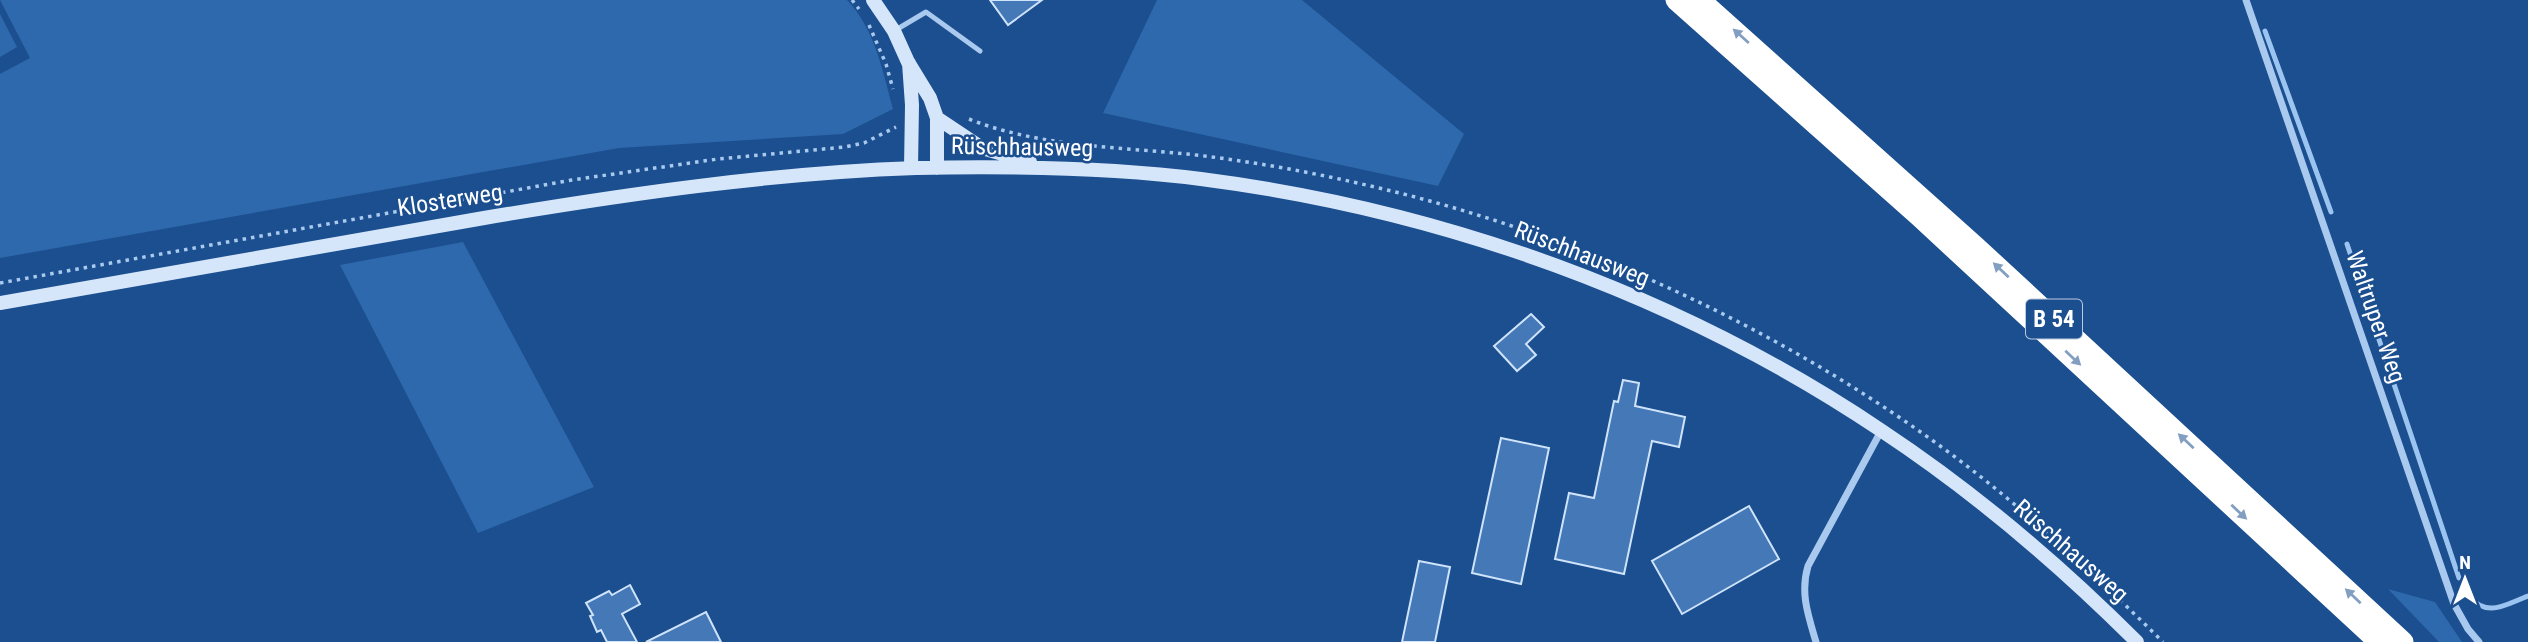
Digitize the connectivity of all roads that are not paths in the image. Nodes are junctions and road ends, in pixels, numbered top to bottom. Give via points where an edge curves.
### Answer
1 (873, 0) edge
2 (1676, 0) edge
3 (1700, 0) edge
4 (2246, 0) edge
5 (894, 31) junction
6 (980, 51) dead end
7 (908, 62) junction
8 (937, 118) junction
9 (937, 168) junction
10 (1059, 168) junction
11 (911, 169) junction
12 (0, 303) edge
13 (1881, 430) junction
14 (1816, 642) edge
15 (2137, 642) edge
16 (2379, 642) edge
17 (2403, 642) edge
18 (2479, 642) edge

1 - 5 main road
2 -> 16 highway, B 54 via 1940,235
17 -> 3 highway, B 54
4 - 18 street, Waltruper Weg via 2455,604
5 - 6 lane via 926,12
5 - 7 main road
7 - 8 main road via 923,82
7 - 11 main road
8 - 9 main road
8 - 10 main road via 982,148
9 - 10 main road, Rüschhausweg
9 - 11 main road, Rüschhausweg
10 - 13 main road, Rüschhausweg via 1144,173 1284,192 1454,232 1596,281 1688,322
11 - 12 main road, Klosterweg via 740,181 611,197
13 - 14 street via 1808,566 1804,596
13 - 15 main road, Rüschhausweg via 2003,520

